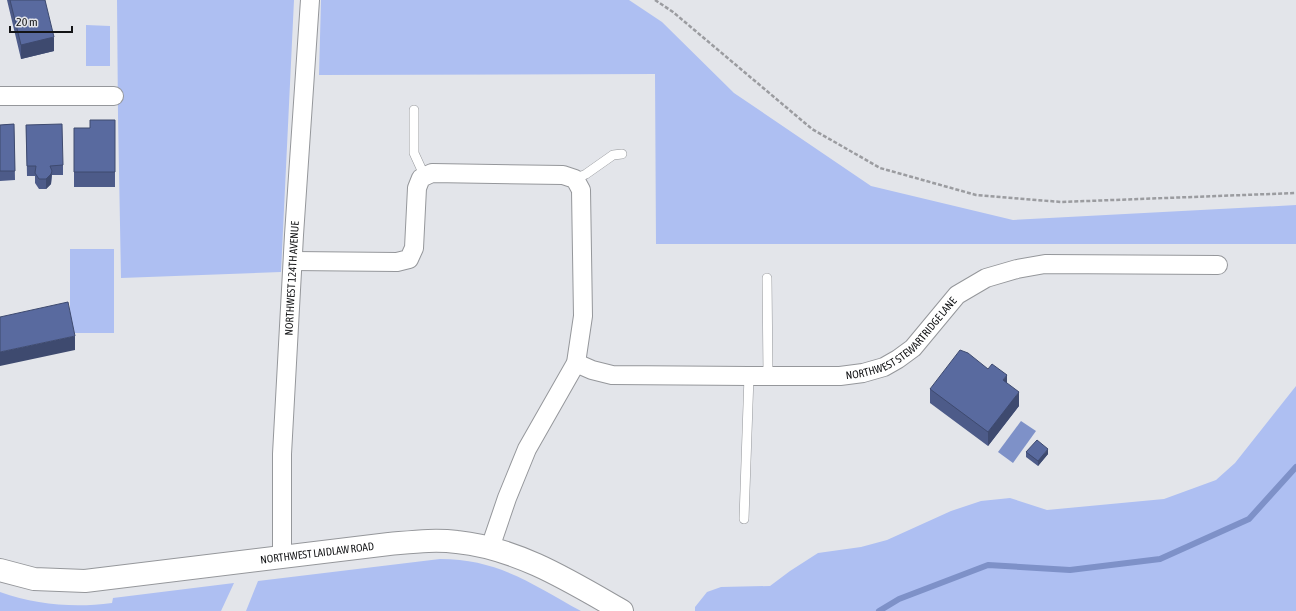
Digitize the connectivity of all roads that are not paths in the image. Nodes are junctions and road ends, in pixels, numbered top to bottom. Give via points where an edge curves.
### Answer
1 (310, 0) edge
2 (0, 96) edge
3 (114, 96) dead end
4 (414, 110) dead end
5 (622, 154) dead end
6 (425, 177) junction
7 (575, 179) junction
8 (293, 261) junction
9 (1218, 265) dead end
10 (767, 278) dead end
11 (576, 363) junction
12 (768, 375) junction
13 (749, 376) junction
14 (744, 519) dead end
15 (490, 548) junction
16 (282, 557) junction
17 (0, 570) edge
18 (622, 611) edge

1 - 8 street, NORTHWEST 124TH AVENUE
2 - 3 street
4 - 6 lane via 414,153
5 - 7 lane via 613,155
6 - 7 street via 432,173 563,175
6 - 8 street via 421,178 417,188 414,248 409,260
7 - 11 street via 581,190 583,316
8 - 16 street, NORTHWEST 124TH AVENUE via 282,454
9 - 12 street, NORTHWEST STEWARTRIDGE LANE via 1045,264 1017,270 986,278 957,295 913,348 884,367 840,376
10 - 12 lane
11 - 13 street, NORTHWEST STEWARTRIDGE LANE via 612,375
11 - 15 street via 527,449 506,498
12 - 13 street, NORTHWEST STEWARTRIDGE LANE
13 - 14 lane
15 - 16 street, NORTHWEST LAIDLAW ROAD via 456,542 422,541
15 - 18 street, NORTHWEST LAIDLAW ROAD via 525,559
16 - 17 street, NORTHWEST LAIDLAW ROAD via 85,581 34,580

